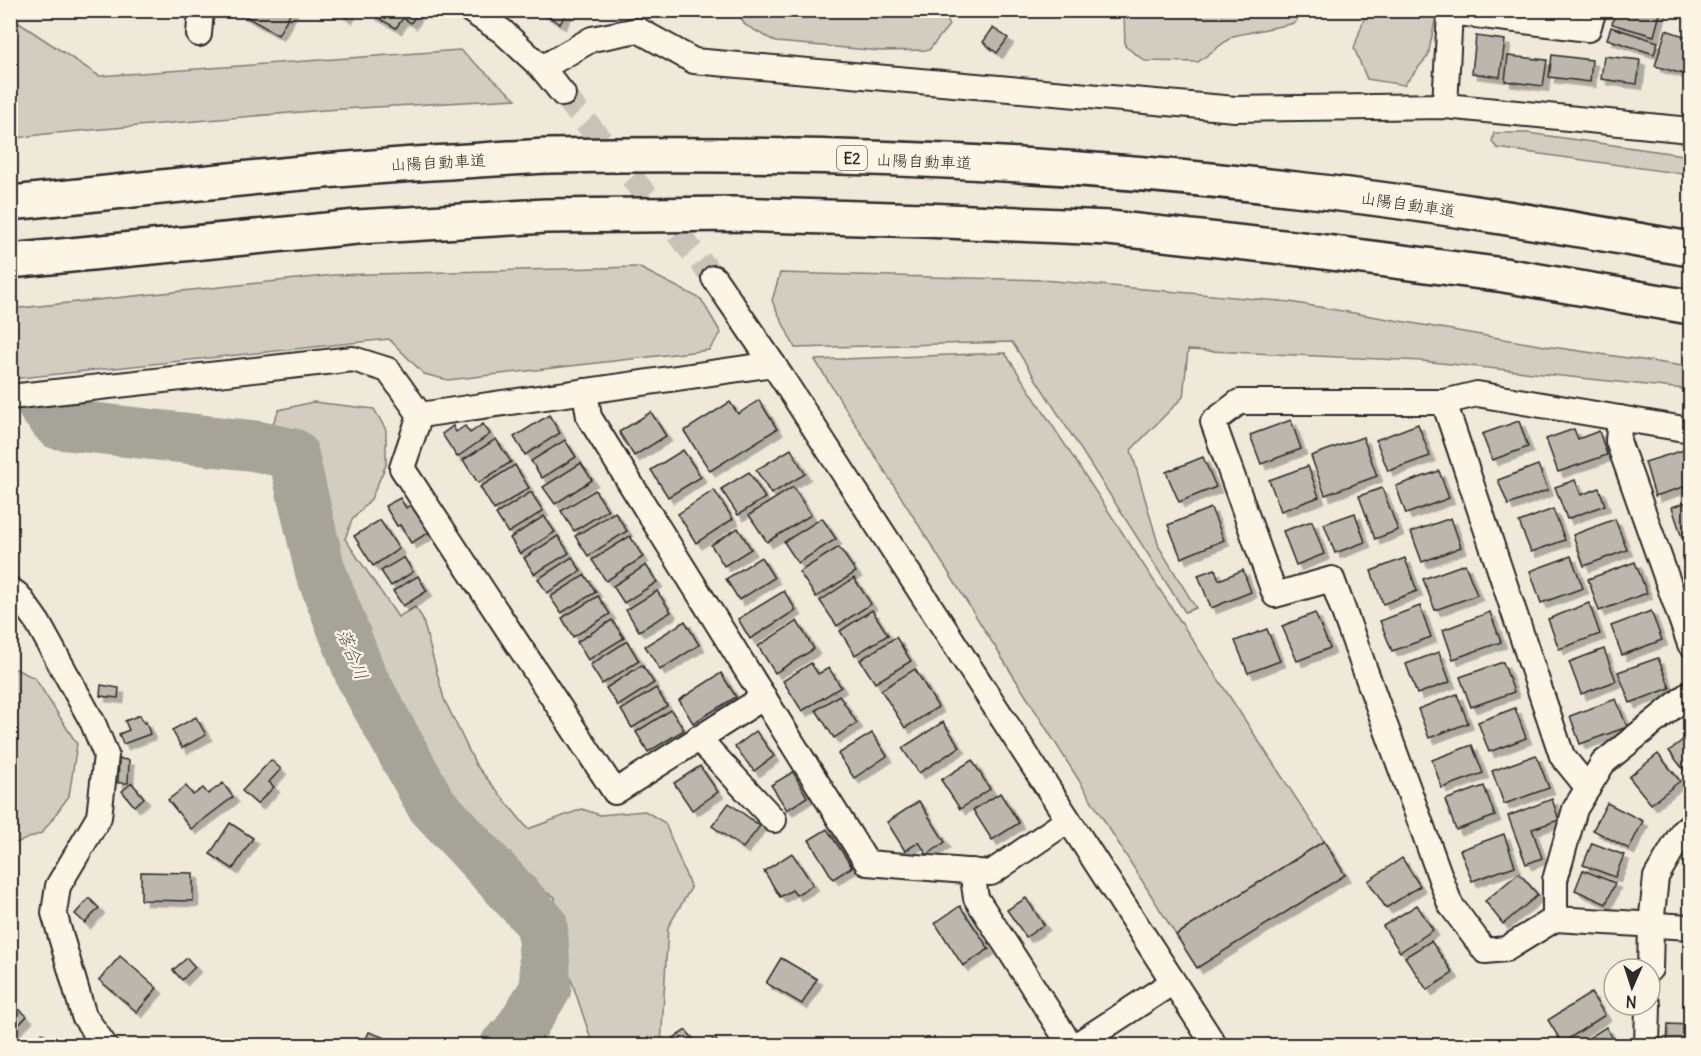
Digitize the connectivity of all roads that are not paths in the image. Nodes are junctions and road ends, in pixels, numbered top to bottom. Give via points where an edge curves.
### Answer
1 (470, 10) edge
2 (1594, 10) edge
3 (542, 68) junction
4 (563, 94) tunnel mouth
5 (1445, 106) junction
6 (1690, 130) edge
7 (10, 203) edge
8 (1690, 249) edge
9 (10, 261) edge
10 (714, 278) tunnel mouth
11 (1690, 307) edge
12 (773, 364) junction
13 (585, 391) junction
14 (10, 397) edge
15 (1444, 402) junction
16 (420, 415) junction
17 (1620, 418) junction
18 (1690, 430) edge
19 (10, 589) edge
20 (1690, 644) edge
21 (1690, 693) edge
22 (764, 697) junction
23 (698, 738) junction
24 (1588, 788) junction
25 (774, 819) dead end
26 (1068, 820) junction
27 (1690, 825) edge
28 (972, 871) junction
29 (1555, 919) junction
30 (1651, 925) junction
31 (1690, 927) edge
32 (1650, 957) edge
33 (1173, 982) junction
34 (1648, 1017) edge
35 (105, 1046) edge
36 (1073, 1046) edge
37 (1215, 1046) edge
38 (1647, 1046) edge

1 - 3 street via 502,30
2 - 5 street via 1588,29 1450,12
3 - 4 street
3 - 5 street via 592,39 638,30 694,61 1235,109
5 - 6 street
7 - 8 highway, 山陽自動車道 / E2 via 356,167 547,156 929,160 1118,172 1305,190 1510,218
9 - 11 highway via 357,227 546,216 759,215 1109,228 1504,275
10 - 12 street
12 - 13 street
12 - 26 street
13 - 16 street
13 - 22 street via 590,417
14 - 16 street via 353,359 388,370
15 - 17 street via 1477,394
15 - 24 street via 1562,756
15 - 29 street via 1239,402 1213,422 1275,595 1332,579 1450,904 1485,951 1506,949
16 - 23 street via 402,468 615,792
17 - 18 street
17 - 20 street via 1618,441
19 - 35 street via 38,623 93,723 106,756 99,816 58,886 54,913 84,1016
21 - 24 street via 1603,764
22 - 23 street
22 - 28 street via 867,862
23 - 25 street
24 - 29 street via 1575,809 1555,879
26 - 28 street via 991,873
26 - 33 street
27 - 30 street via 1656,877
28 - 36 street via 976,898
29 - 30 street
30 - 31 street
30 - 32 street
33 - 36 street
33 - 37 street
34 - 38 street

